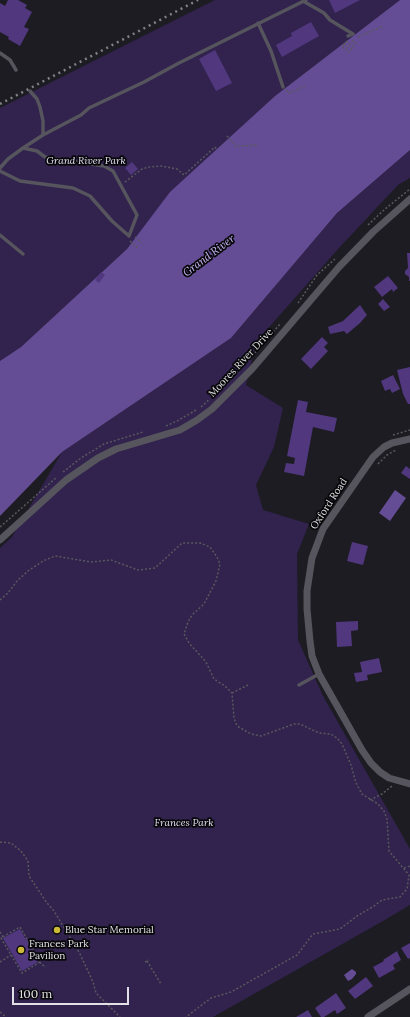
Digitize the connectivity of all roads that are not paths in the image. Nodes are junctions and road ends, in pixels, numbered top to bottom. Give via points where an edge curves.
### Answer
1 (304, 1) edge
2 (258, 23) junction
3 (348, 37) road end
4 (0, 53) edge
5 (16, 70) dead end
6 (283, 87) road end
7 (30, 91) dead end
8 (43, 135) junction
9 (23, 148) junction
10 (0, 169) edge
11 (410, 199) edge
12 (0, 235) edge
13 (23, 254) dead end
14 (410, 439) edge
15 (0, 540) edge
16 (319, 674) junction
17 (299, 684) dead end
18 (410, 784) edge
19 (410, 989) edge
20 (368, 1017) edge

1 - 2 lane
1 - 3 lane via 353,34
2 - 6 lane
2 - 8 lane via 89,108 75,119
4 - 5 lane via 10,60
7 - 8 lane via 40,107
8 - 9 lane
9 - 10 lane
9 - 10 lane via 37,151 45,157 104,166 113,171 137,215 131,237 112,222 90,196 73,188 20,181
11 - 15 street, Moores River Drive via 339,267 252,369 212,409 180,430 116,449 98,458 66,480
12 - 13 lane
14 - 16 street, Oxford Road via 392,443 373,457 323,529 312,558 307,591 311,649
16 - 17 lane
16 - 18 street, Oxford Road via 371,763 389,778
19 - 20 street

